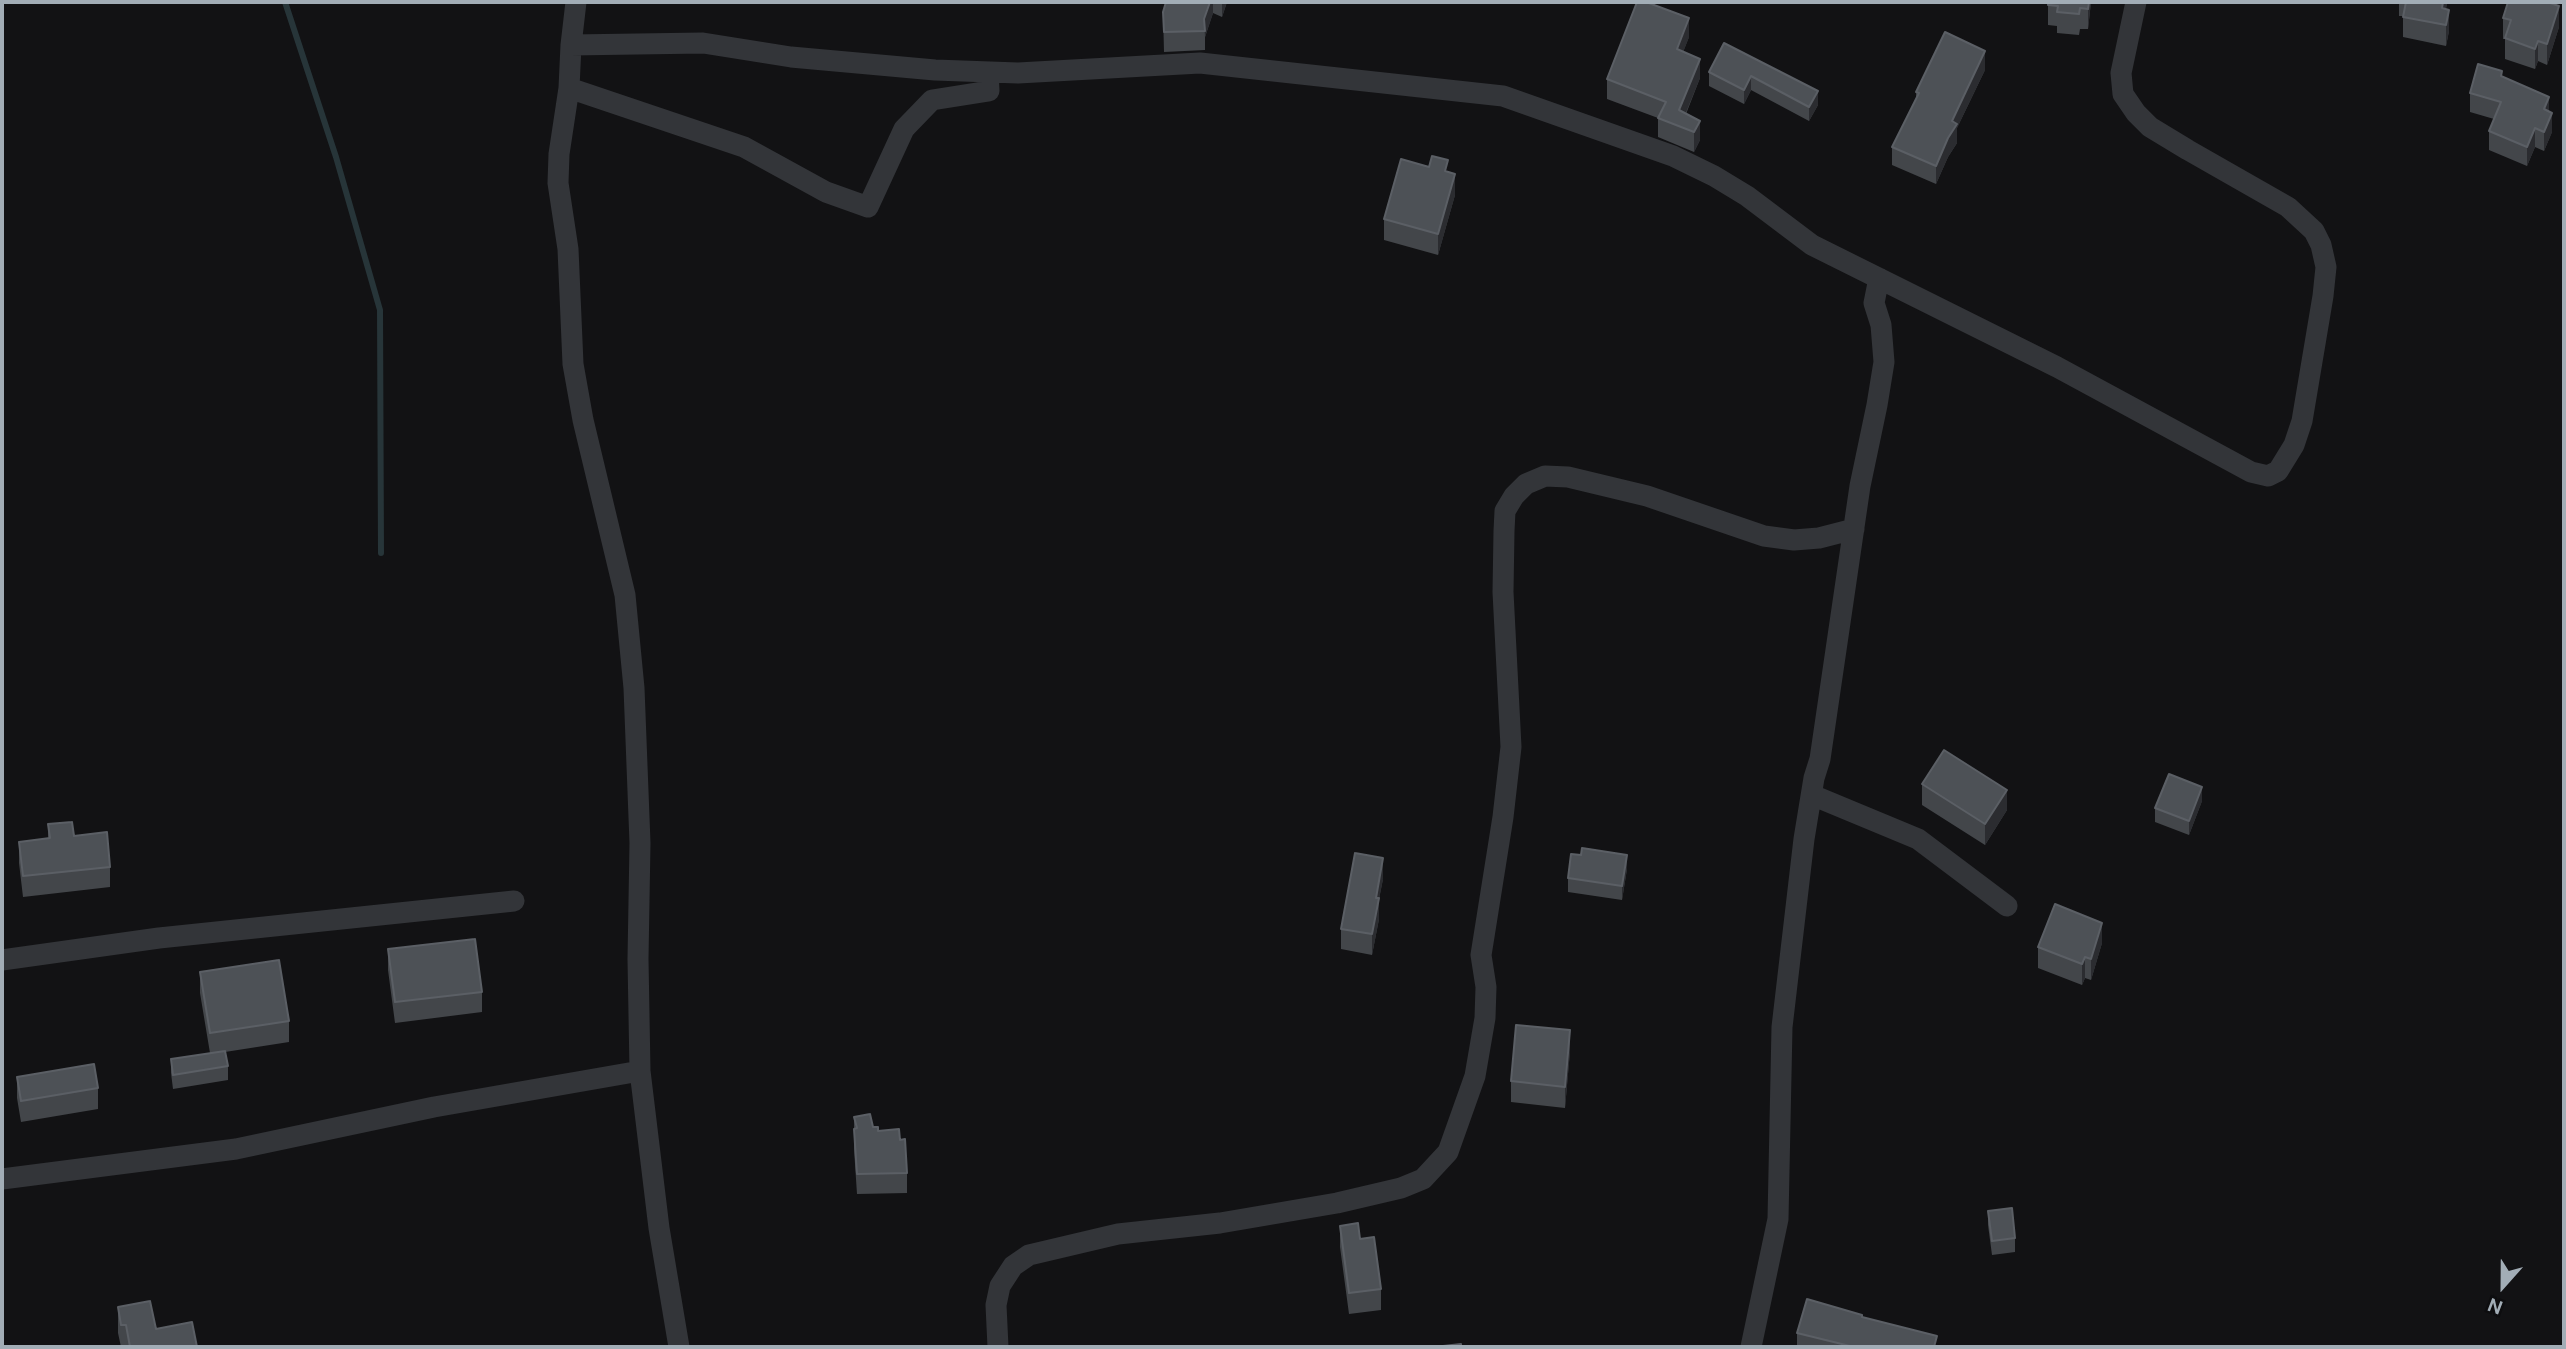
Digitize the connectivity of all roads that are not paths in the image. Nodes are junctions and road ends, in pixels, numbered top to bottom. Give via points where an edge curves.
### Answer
1 (576, 2) edge
2 (2136, 2) edge
3 (571, 45) junction
4 (988, 72) junction
5 (569, 88) junction
6 (1879, 278) junction
7 (1854, 529) junction
8 (1812, 795) junction
9 (514, 901) dead end
10 (2007, 906) dead end
11 (2, 960) edge
12 (640, 1071) junction
13 (2, 1179) edge
14 (679, 1347) edge
15 (998, 1347) edge
16 (1751, 1347) edge

1 - 3 street
2 - 6 street via 2120,74 2123,94 2136,113 2150,127 2288,207 2321,245 2324,286 2302,421 2278,471 2268,476 2251,472
3 - 4 street via 703,43 791,57
3 - 5 street
4 - 5 street via 989,91 932,100 904,129 868,206 826,192 744,147
4 - 6 street via 1200,63 1503,96 1672,156 1714,176 1812,245
5 - 12 street via 558,183 568,249 573,364 625,595 634,688 640,843
6 - 7 street via 1874,303 1884,362
7 - 8 street
7 - 15 street via 1794,540 1763,536 1647,496 1568,477 1545,476 1526,484 1506,511 1504,531 1511,747 1481,955 1485,1018 1475,1076 1448,1152 1423,1179 1401,1188 1220,1223 1118,1234 1029,1255 1013,1266 1000,1286
8 - 10 street via 1918,839
8 - 16 street via 1782,1027 1778,1219
9 - 11 street via 159,938
12 - 13 street via 434,1107 236,1149
12 - 14 street

